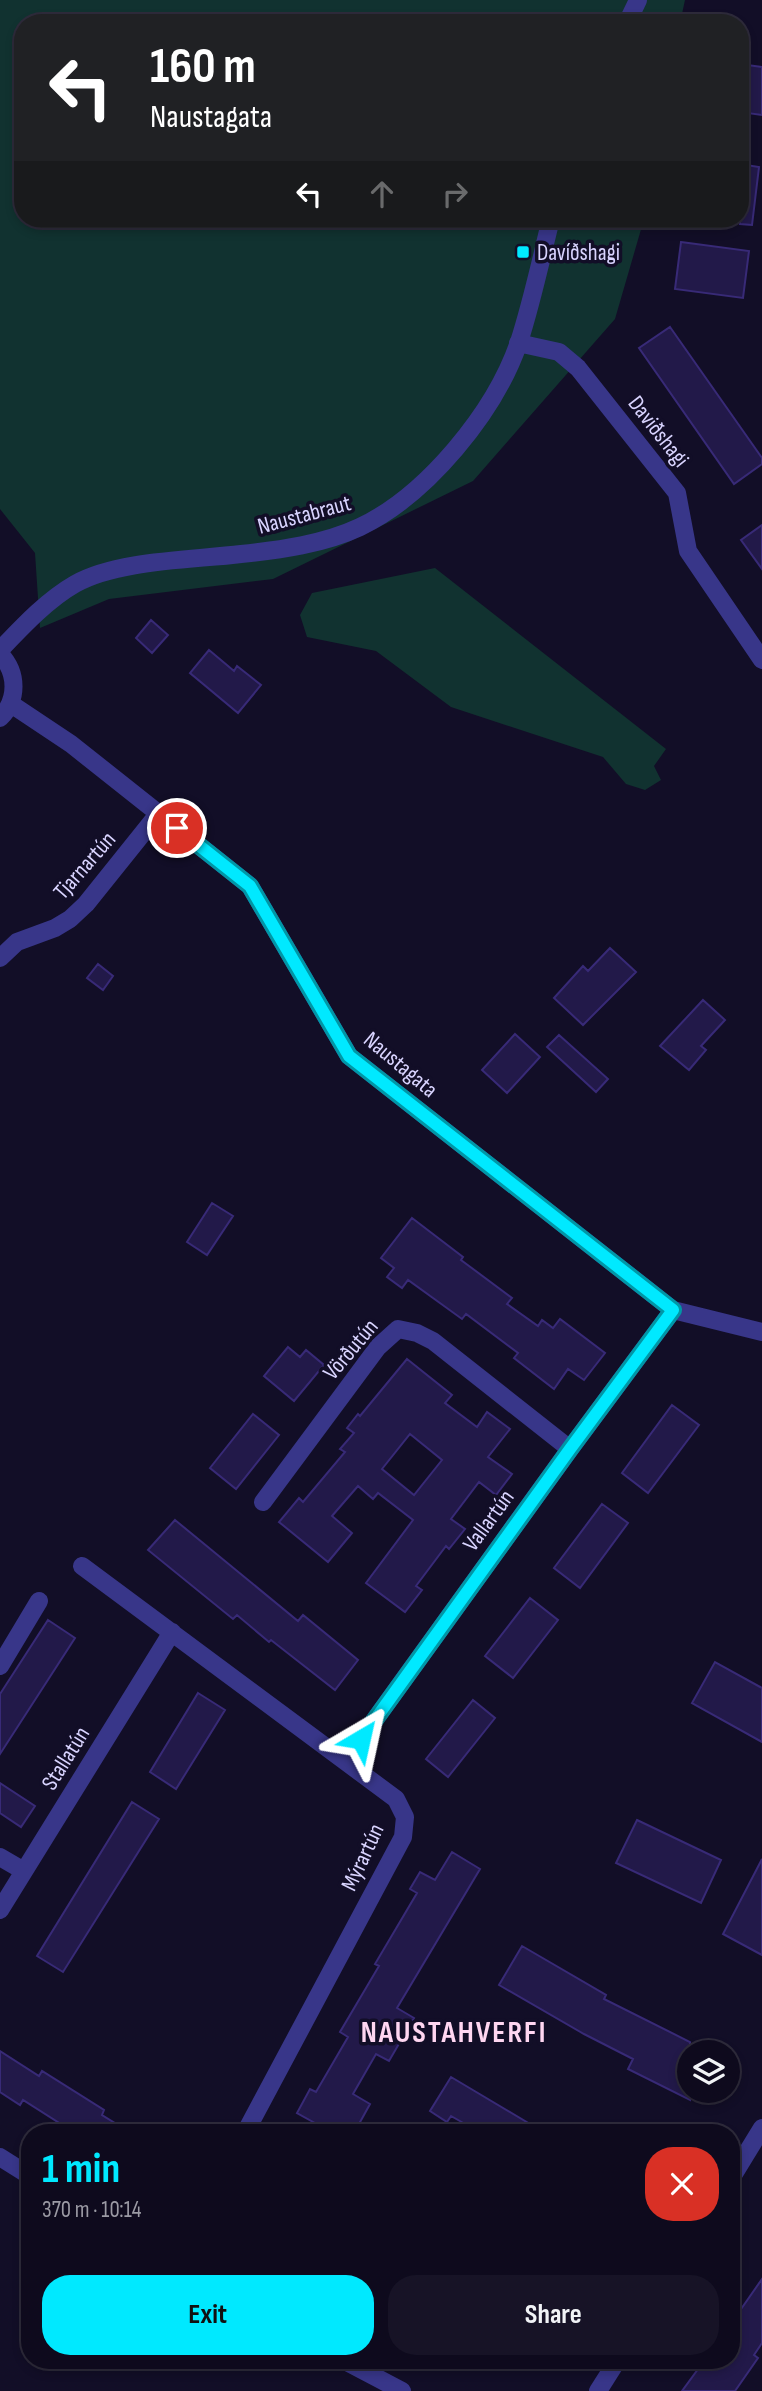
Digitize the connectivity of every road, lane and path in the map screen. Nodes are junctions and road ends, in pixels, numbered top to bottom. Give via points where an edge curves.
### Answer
1 (549, 228) edge
2 (518, 343) junction
3 (0, 652) edge
4 (762, 660) edge
5 (5, 711) edge
6 (159, 813) junction
7 (0, 958) edge
8 (673, 1310) junction
9 (762, 1332) edge
10 (570, 1449) junction
11 (263, 1502) dead end
12 (82, 1566) dead end
13 (39, 1601) dead end
14 (172, 1632) junction
15 (0, 1666) edge
16 (345, 1761) junction
17 (0, 1857) edge
18 (24, 1871) junction
19 (0, 1910) edge
20 (250, 2124) edge
21 (762, 2128) edge
22 (0, 2157) edge
23 (740, 2164) edge
24 (21, 2170) edge
25 (360, 2369) edge
26 (612, 2369) edge
27 (402, 2391) edge
28 (598, 2391) edge

1 - 2 street, Naustabraut
2 - 3 street, Naustabraut via 466,437 381,515 358,527 285,548 99,574 56,597
2 - 4 street, Daviðshagi via 559,352 578,368 677,493 688,551
3 - 5 street via 14,681
5 - 6 street, Naustagata via 71,744
6 - 7 street, Tjarnartún via 71,919 17,942
6 - 8 street, Naustagata via 250,886 349,1056
8 - 9 street, Naustagata
8 - 10 street, Vallartún
10 - 11 street, Vörðutún via 433,1341 398,1329 379,1347
10 - 16 street, Vallartún
12 - 14 street, Mýrartún
13 - 15 street
14 - 16 street, Mýrartún
14 - 18 street, Stallatún
16 - 20 street, Mýrartún via 396,1799 405,1817 403,1837
17 - 18 street
18 - 19 street, Stallatún
21 - 23 street
22 - 24 street
25 - 27 street
26 - 28 street

